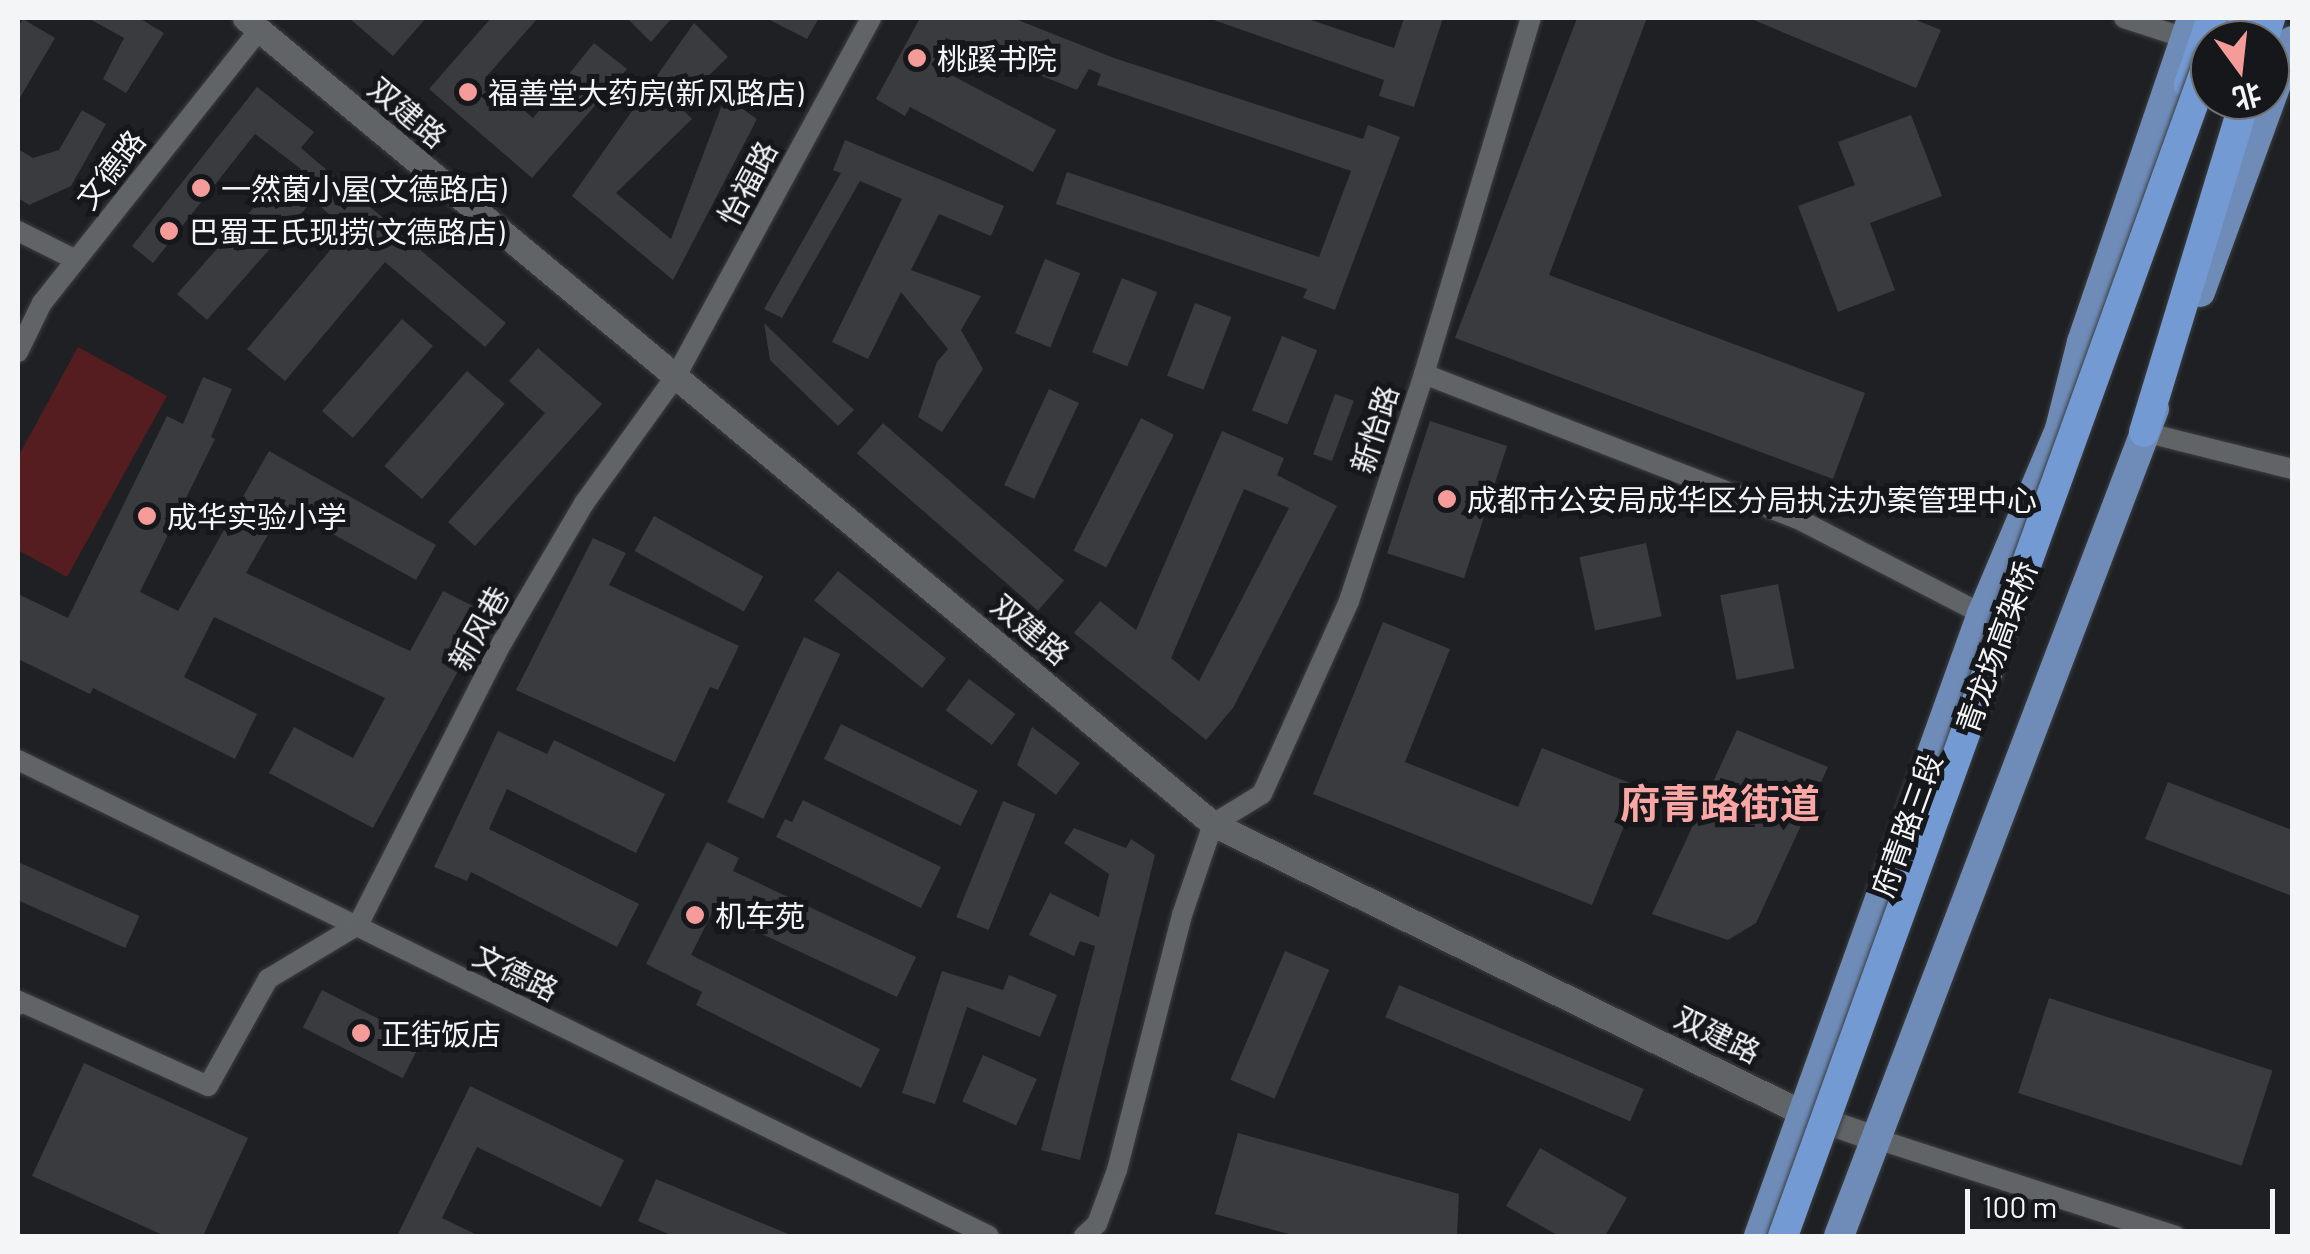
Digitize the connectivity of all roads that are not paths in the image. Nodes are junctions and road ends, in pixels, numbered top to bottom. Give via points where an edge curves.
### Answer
1 (871, 18) edge
2 (1531, 18) edge
3 (2124, 18) edge
4 (2212, 18) edge
5 (252, 24) edge
6 (2189, 28) edge
7 (2292, 41) edge
8 (2190, 113) edge
9 (2207, 120) edge
10 (2238, 120) edge
11 (18, 231) edge
12 (76, 260) junction
13 (18, 352) edge
14 (1424, 374) junction
15 (676, 376) junction
16 (2060, 429) junction
17 (2144, 432) junction
18 (2292, 469) edge
19 (1982, 614) junction
20 (18, 760) edge
21 (1213, 824) junction
22 (358, 925) junction
23 (18, 1005) edge
24 (1804, 1113) junction
25 (1874, 1138) junction
26 (988, 1236) edge
27 (1084, 1236) edge
28 (1759, 1236) edge
29 (1783, 1236) edge
30 (1804, 1236) edge
31 (1839, 1236) edge
32 (2176, 1236) edge

1 - 15 street, 怡福路
2 - 14 street, 新怡路
3 - 6 street
4 - 16 highway via 2093,359
5 - 12 street, 文德路
5 - 15 street, 双建路
6 - 16 main road, 府青路三段 via 2082,342
7 - 17 main road
8 - 29 highway, 青龙场高架桥, bridge
9 - 30 highway, 青龙场高架桥
10 - 17 highway
11 - 12 street
12 - 13 street, 文德路 via 42,303
14 - 19 street via 1796,518
14 - 21 street, 新怡路 via 1349,601 1262,794
15 - 21 street, 双建路
15 - 22 street, 新风巷 via 585,502 503,640
16 - 19 main road, 府青路三段
17 - 18 street
17 - 25 main road
19 - 24 main road, 府青路三段
20 - 22 street, 文德路
21 - 24 street, 双建路
21 - 27 street via 1182,915 1117,1170 1096,1224
22 - 23 street via 268,979 208,1086
22 - 26 street, 文德路
24 - 25 street, 双建路
24 - 28 main road, 府青路三段
25 - 31 main road
25 - 32 street

